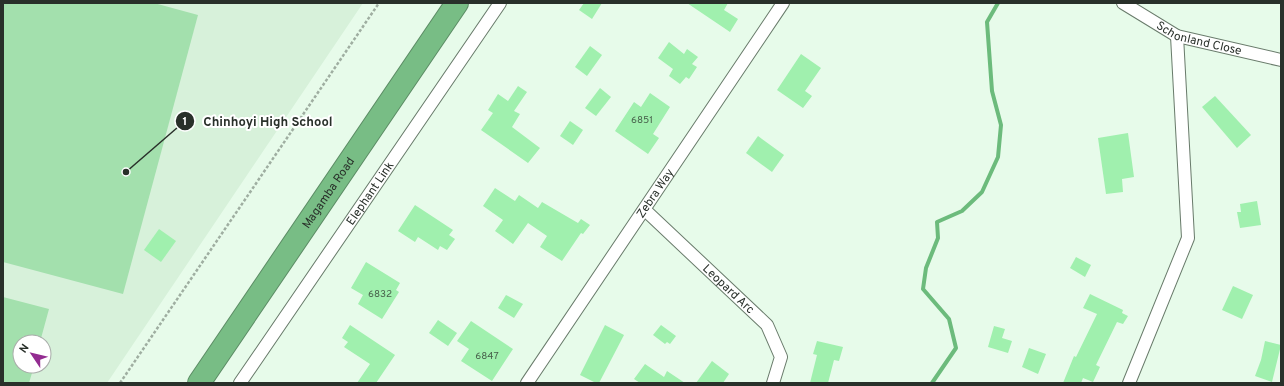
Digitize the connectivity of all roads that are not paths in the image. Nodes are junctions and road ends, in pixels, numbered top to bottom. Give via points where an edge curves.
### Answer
1 (457, 3) edge
2 (500, 3) edge
3 (783, 3) edge
4 (1123, 3) edge
5 (1177, 36) junction
6 (1281, 60) edge
7 (645, 210) junction
8 (199, 383) edge
9 (240, 383) edge
10 (527, 383) edge
11 (773, 383) edge
12 (1129, 383) edge

1 - 8 highway, Magamba Road
2 - 9 street, Elephant Link
3 - 7 street, Zebra Way
4 - 5 street, Schonland Close
5 - 6 street, Schonland Close
5 - 12 street via 1188,238
7 - 10 street, Zebra Way
7 - 11 street, Leopard Arc via 767,325 781,357

